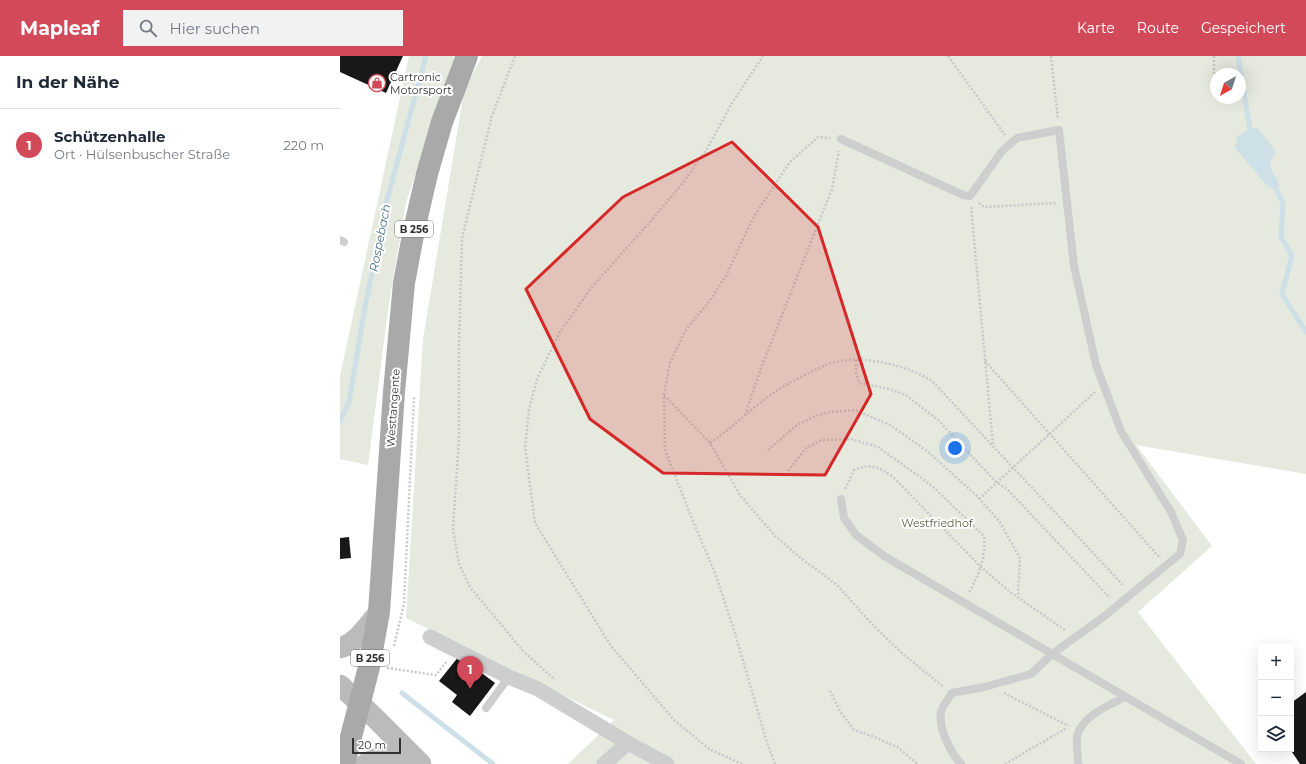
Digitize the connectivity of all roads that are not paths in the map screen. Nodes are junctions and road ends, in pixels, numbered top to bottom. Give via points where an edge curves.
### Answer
1 (467, 56) edge
2 (841, 138) road end
3 (841, 499) road end
4 (378, 612) junction
5 (430, 637) dead end
6 (340, 648) edge
7 (1052, 654) junction
8 (510, 677) junction
9 (340, 685) edge
10 (1125, 697) junction
11 (360, 704) junction
12 (486, 708) dead end
13 (628, 743) junction
14 (420, 763) edge
15 (344, 764) edge
16 (364, 764) edge
17 (604, 764) edge
18 (667, 764) edge
19 (961, 764) edge
20 (1079, 764) edge
21 (1241, 764) edge

1 - 4 main road, Westtangente / B 256 via 442,122 427,174 404,284
2 - 7 lane via 970,196 1002,151 1017,138 1059,130 1074,266 1096,365 1121,431 1171,512 1183,540 1180,554 1117,606
3 - 7 lane via 844,518 856,535 884,556
4 - 6 main road via 364,630
4 - 11 main road, Westtangente / B 256
5 - 8 street
7 - 10 lane
7 - 19 lane via 1031,674 990,686 952,693 940,712 943,734
8 - 12 lane
8 - 13 street via 538,689
9 - 11 main road
10 - 20 lane via 1086,720 1077,736
10 - 21 lane
11 - 14 main road
11 - 15 main road, Westtangente / B 256
13 - 17 street
13 - 18 street
14 - 16 main road via 384,756

